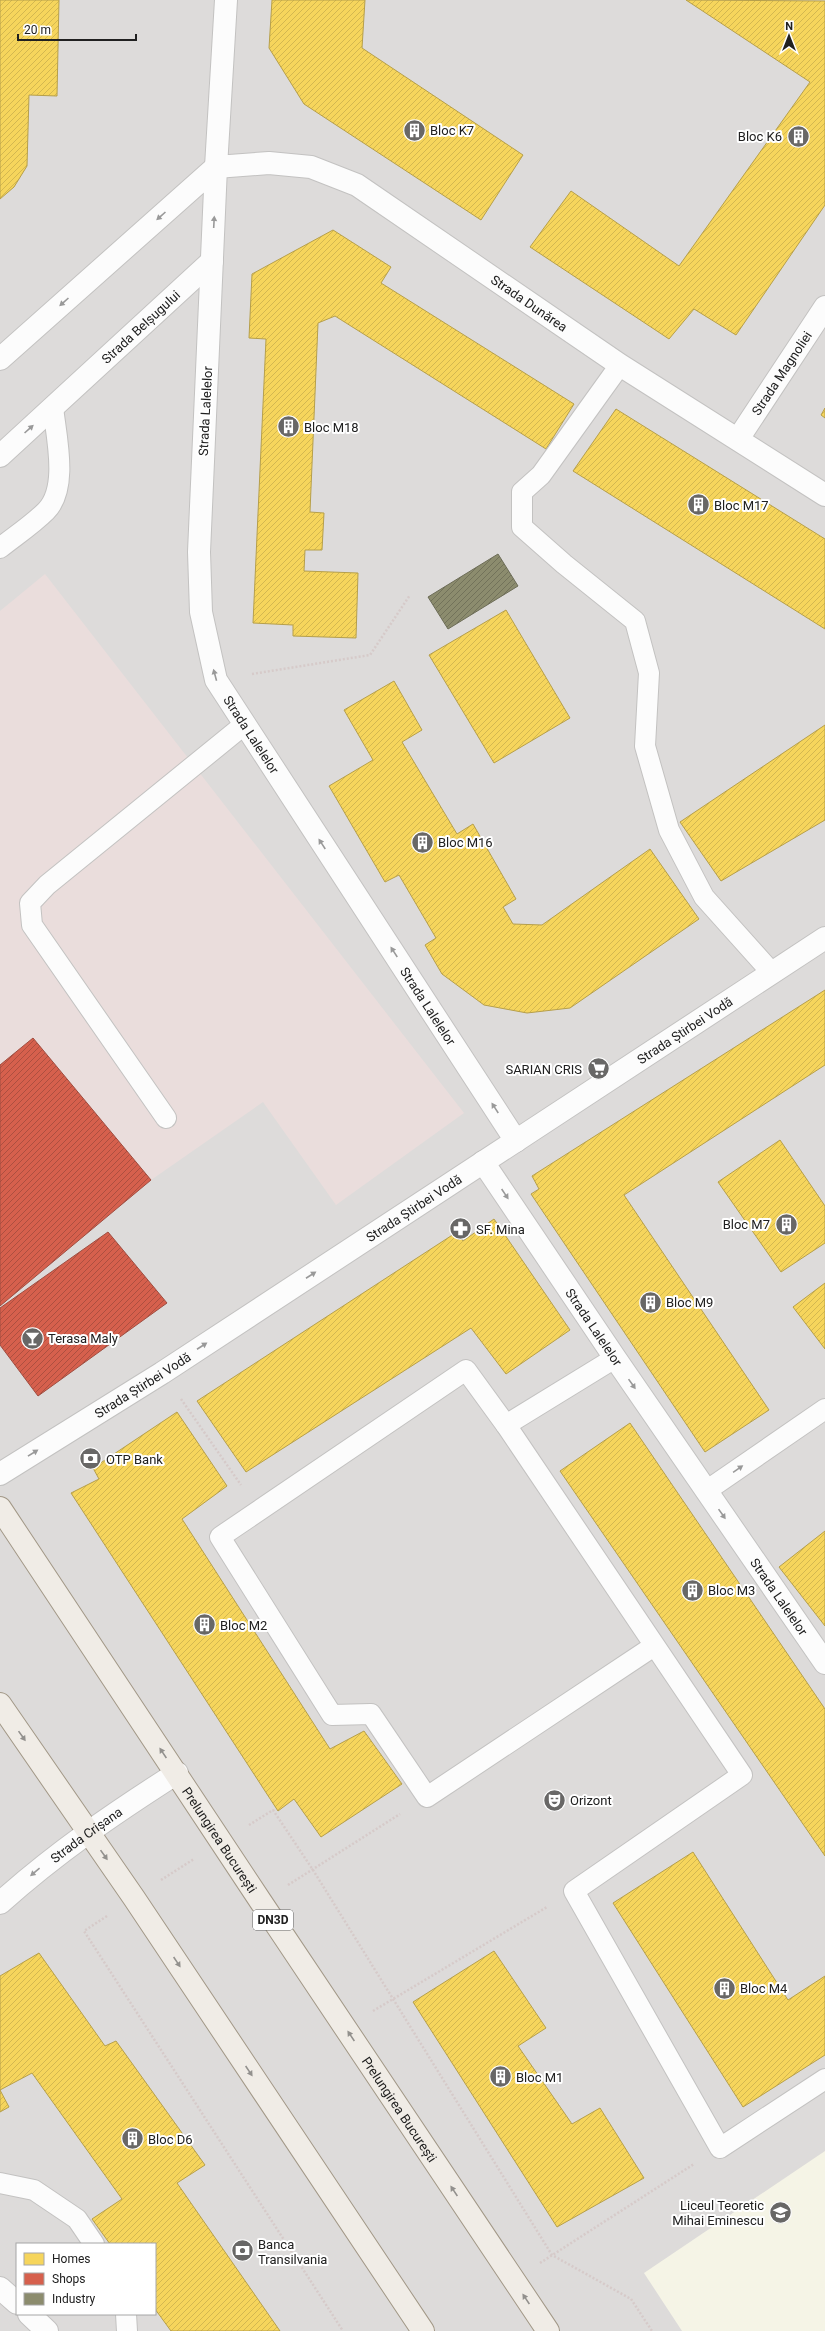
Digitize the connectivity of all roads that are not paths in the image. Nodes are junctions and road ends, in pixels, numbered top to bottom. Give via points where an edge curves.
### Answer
1 (226, 0) edge
2 (216, 167) junction
3 (212, 261) junction
4 (825, 307) edge
5 (0, 359) edge
6 (620, 365) junction
7 (53, 407) junction
8 (738, 439) junction
9 (0, 456) edge
10 (825, 495) edge
11 (0, 548) edge
12 (245, 724) junction
13 (825, 938) edge
14 (772, 973) junction
15 (166, 1118) dead end
16 (516, 1141) junction
17 (483, 1162) junction
18 (615, 1358) junction
19 (825, 1409) edge
20 (506, 1425) junction
21 (0, 1474) edge
22 (706, 1491) junction
23 (0, 1508) edge
24 (654, 1646) junction
25 (825, 1663) edge
26 (0, 1704) edge
27 (176, 1773) junction
28 (88, 1831) junction
29 (0, 1903) edge
30 (825, 2079) edge
31 (0, 2183) edge
32 (93, 2243) edge
33 (0, 2288) edge
34 (16, 2303) edge
35 (30, 2315) edge
36 (126, 2315) edge
37 (47, 2331) edge
38 (127, 2331) edge
39 (423, 2331) edge
40 (548, 2331) edge

1 - 2 street
3 -> 2 street
2 -> 5 street
2 - 6 street, Strada Dunărea via 269,163 311,167 357,185
3 - 7 street, Strada Belșugului
12 -> 3 street, Strada Lalelelor via 216,680 201,612 199,552
4 - 8 street, Strada Magnoliei
6 - 8 street, Strada Dunărea
6 - 14 lane via 541,475 522,492 522,527 635,621 649,672 645,746 669,830 704,897
9 -> 7 street, Strada Belșugului
7 - 11 lane via 60,470 58,489 47,510
8 - 10 street, Strada Dunărea
12 - 15 lane via 47,885 30,903 32,926
16 -> 12 street, Strada Lalelelor
13 - 14 street, Strada Știrbei Vodă
14 - 16 street, Strada Știrbei Vodă
16 - 17 street, Strada Știrbei Vodă
17 -> 18 street, Strada Lalelelor
21 -> 17 street, Strada Știrbei Vodă via 162,1373
18 - 20 lane
18 -> 22 street, Strada Lalelelor
22 -> 19 lane
20 - 24 lane
20 - 24 lane via 466,1370 220,1536 332,1715 371,1714 428,1797
22 -> 25 street, Strada Lalelelor
27 -> 23 main road, Prelungirea București / DN3D
24 - 30 lane via 742,1775 574,1891 720,2148
26 -> 28 main road
27 - 28 street, Strada Crișana
40 -> 27 main road, Prelungirea București / DN3D
28 -> 29 street, Strada Crișana via 36,1870
28 -> 39 main road
31 - 32 lane via 34,2190 77,2219
33 - 34 street
35 - 37 street
36 - 38 lane

